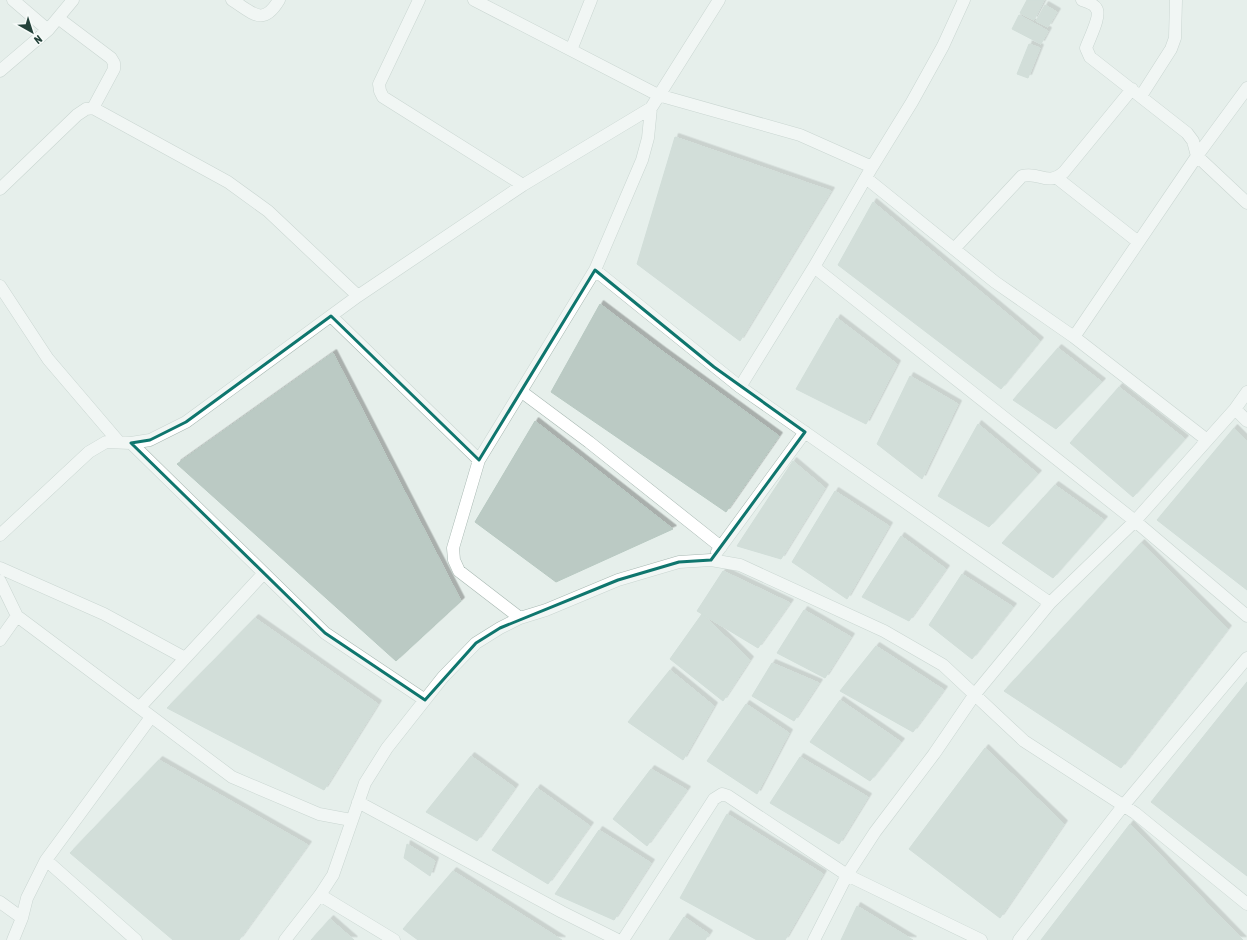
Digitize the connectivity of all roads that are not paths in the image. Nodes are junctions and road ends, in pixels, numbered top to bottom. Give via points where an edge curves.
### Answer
1 (13, 0) edge
2 (73, 0) edge
3 (232, 0) edge
4 (280, 0) edge
5 (419, 0) edge
6 (474, 0) edge
7 (591, 0) edge
8 (719, 0) edge
9 (964, 0) edge
10 (1082, 0) edge
11 (1176, 0) edge
12 (58, 18) junction
13 (48, 30) junction
14 (571, 50) junction
15 (0, 72) edge
16 (1247, 88) edge
17 (1137, 92) junction
18 (658, 95) junction
19 (93, 108) junction
20 (651, 108) junction
21 (1197, 156) junction
22 (872, 167) junction
23 (866, 178) junction
24 (1057, 178) junction
25 (523, 185) junction
26 (0, 189) edge
27 (1247, 202) edge
28 (1137, 241) junction
29 (954, 249) junction
30 (814, 267) junction
31 (595, 270) junction
32 (0, 286) edge
33 (358, 296) junction
34 (331, 316) junction
35 (1074, 337) junction
36 (740, 387) junction
37 (522, 392) junction
38 (1247, 392) edge
39 (1235, 409) junction
40 (1247, 421) edge
41 (805, 432) junction
42 (1207, 440) junction
43 (118, 441) junction
44 (131, 443) junction
45 (479, 460) junction
46 (1136, 521) junction
47 (0, 535) edge
48 (721, 547) junction
49 (711, 560) junction
50 (0, 568) edge
51 (263, 574) junction
52 (0, 581) edge
53 (1050, 603) junction
54 (17, 616) junction
55 (1247, 616) edge
56 (520, 618) junction
57 (0, 640) edge
58 (185, 658) junction
59 (1247, 658) edge
60 (974, 694) junction
61 (425, 700) junction
62 (140, 707) junction
63 (151, 718) junction
64 (358, 802) junction
65 (1123, 806) junction
66 (351, 820) junction
67 (46, 860) junction
68 (848, 875) junction
69 (320, 895) junction
70 (0, 902) edge
71 (1247, 904) edge
72 (22, 918) junction
73 (13, 940) edge
74 (136, 940) edge
75 (285, 940) edge
76 (394, 940) edge
77 (618, 940) edge
78 (623, 940) edge
79 (814, 940) edge
80 (981, 940) edge
81 (1019, 940) edge

1 - 13 street
2 - 12 street
3 - 4 street via 262,17 270,14
5 - 25 street via 379,84 380,91 383,96
6 - 14 street
7 - 14 street
8 - 18 street
9 - 22 street via 940,52
10 - 17 street via 1095,6 1099,16 1086,48 1087,52
11 - 17 street via 1175,38 1172,49
12 - 13 street
12 - 19 street via 111,58 114,63 114,69
13 - 15 street
14 - 18 street
16 - 21 street
17 - 21 street via 1187,133 1193,141
17 - 24 street
18 - 20 street
18 - 22 street via 800,135
19 - 26 street via 77,115
19 - 33 street via 228,182 268,211
20 - 25 street
20 - 31 street via 648,138 642,160
21 - 27 street
21 - 28 street
22 - 23 street
23 - 29 street
23 - 30 street
24 - 28 street
24 - 29 street via 1049,180 1030,174 1022,176
25 - 33 street
28 - 35 street
29 - 35 street via 995,282
30 - 36 street
30 - 46 street
31 - 36 street
31 - 37 street
32 - 43 street via 48,359
33 - 34 street
34 - 44 street via 186,422 150,440
34 - 45 street
35 - 42 street
36 - 41 street
37 - 45 street
37 - 48 street
38 - 39 street
39 - 40 street
39 - 42 street
41 - 48 street
41 - 53 street
42 - 46 street
43 - 44 street
43 - 47 street via 106,442 89,452
44 - 51 street
45 - 56 street via 453,548 454,560 459,572
46 - 53 street
46 - 55 street
48 - 49 street
49 - 56 street via 678,562 618,580
49 - 60 street via 740,565 884,631 943,665
50 - 58 street via 104,614
51 - 58 street
51 - 61 street via 325,633
52 - 54 street
53 - 60 street
54 - 57 street
54 - 62 street
56 - 61 street via 476,643
58 - 62 street
59 - 65 street
60 - 65 street via 1024,742
60 - 68 street via 934,754 875,832
61 - 64 street via 387,748 365,783
62 - 63 street
63 - 66 street via 232,777 319,814
63 - 67 street
64 - 66 street
64 - 77 street
65 - 71 street
65 - 81 street
66 - 69 street via 333,874
67 - 72 street via 27,898
67 - 74 street
68 - 78 street via 722,794 714,799
68 - 79 street
68 - 80 street
69 - 75 street
69 - 76 street
70 - 72 street
72 - 73 street

